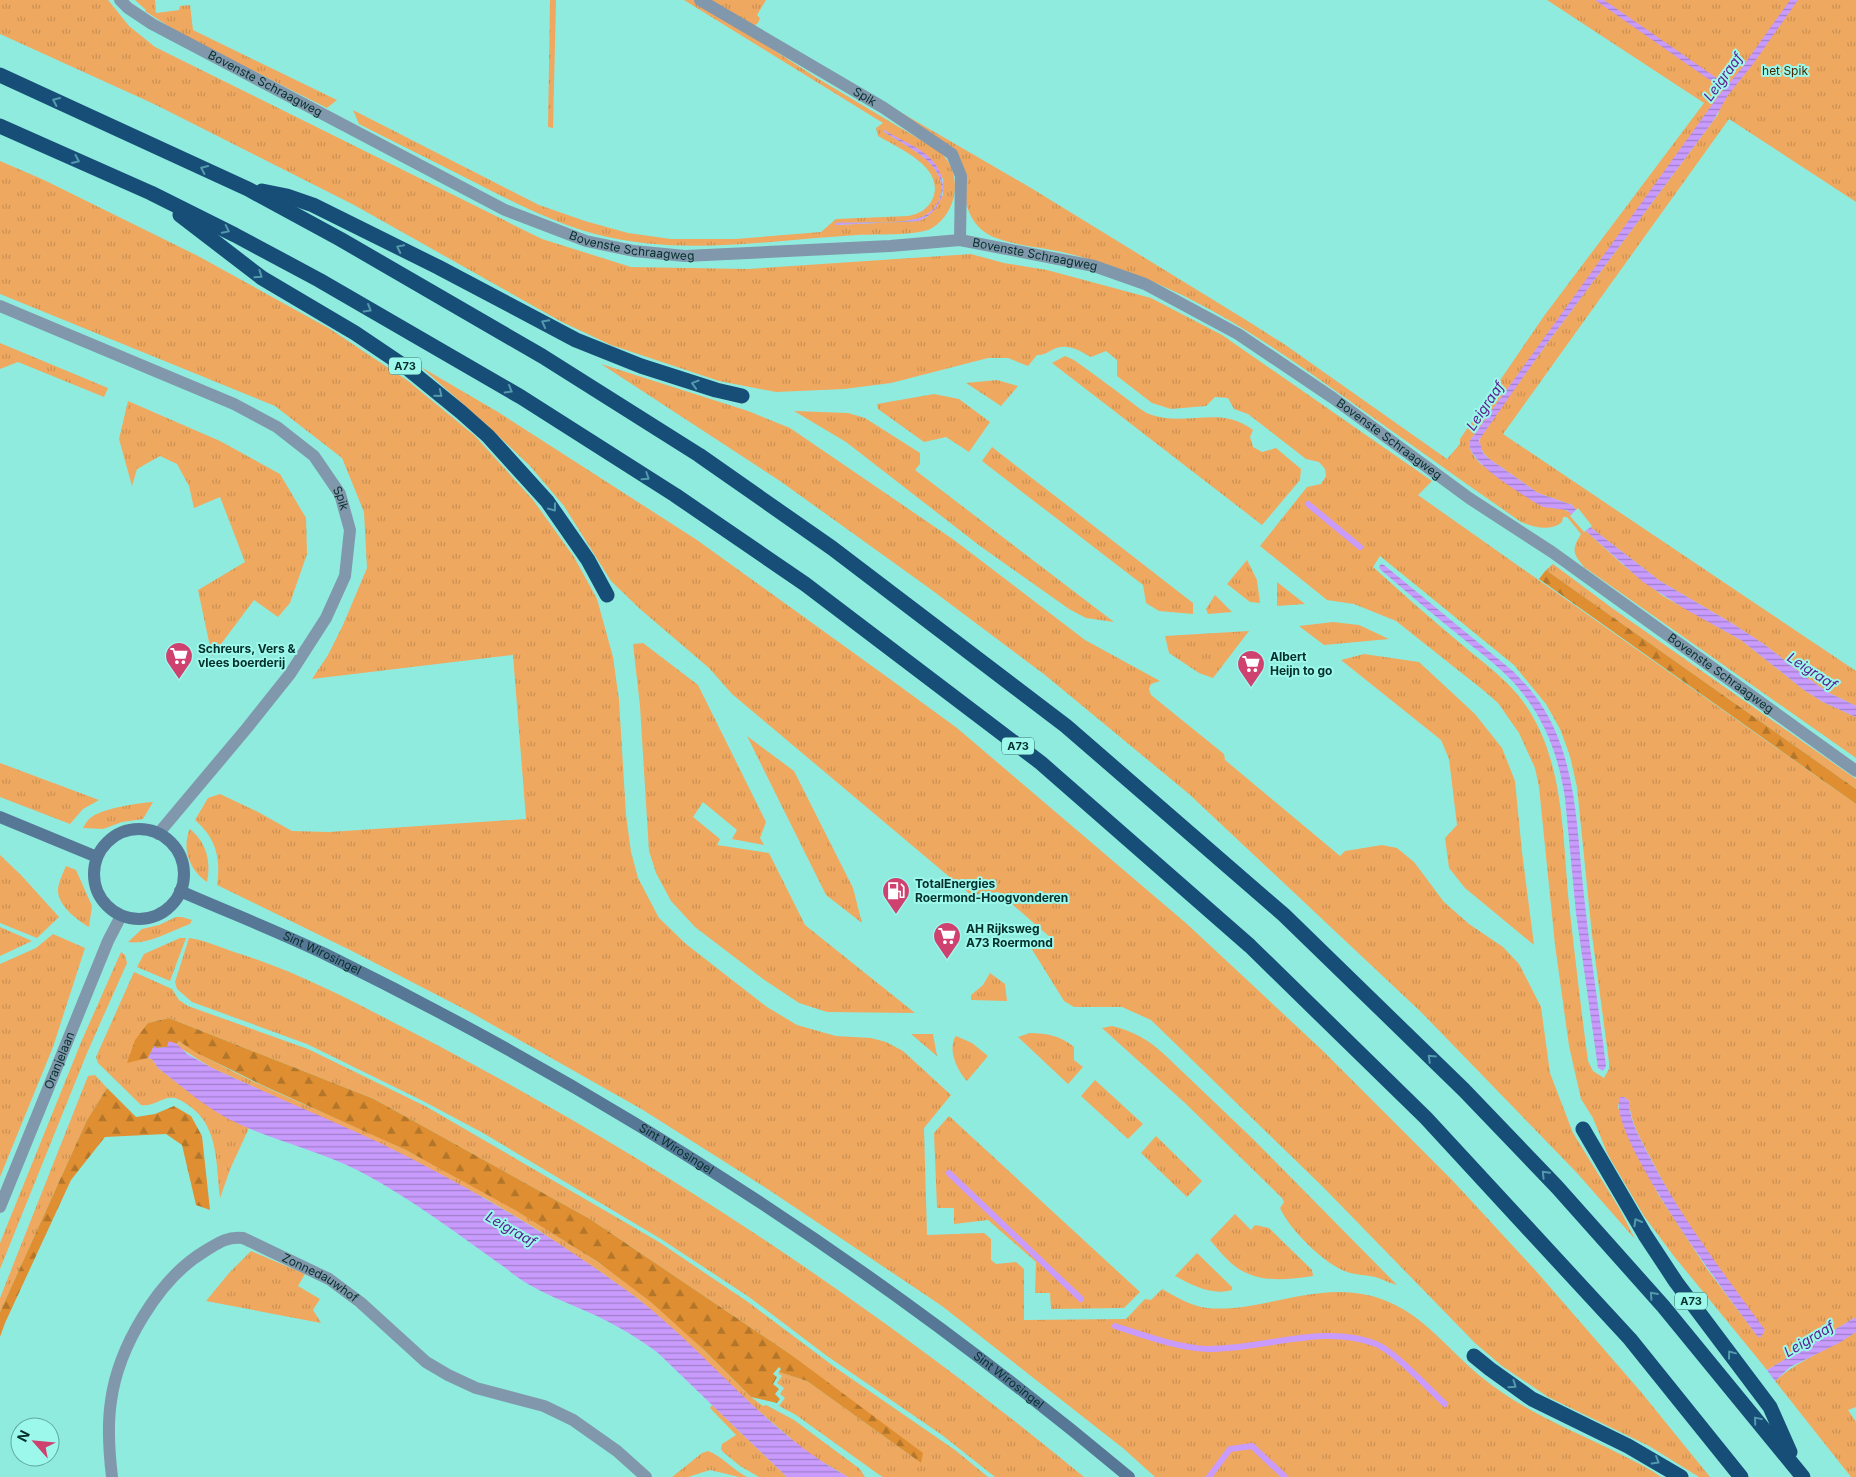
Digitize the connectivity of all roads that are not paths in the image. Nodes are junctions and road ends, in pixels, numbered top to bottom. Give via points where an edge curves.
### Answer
1 (120, 0) edge
2 (700, 0) edge
3 (0, 75) edge
4 (0, 126) edge
5 (248, 189) junction
6 (151, 193) junction
7 (960, 240) junction
8 (0, 306) edge
9 (742, 396) dead end
10 (607, 595) dead end
11 (1856, 770) edge
12 (0, 817) edge
13 (158, 834) junction
14 (97, 857) junction
15 (180, 891) junction
16 (121, 916) junction
17 (1583, 1129) dead end
18 (0, 1207) edge
19 (1474, 1356) dead end
20 (1801, 1474) edge
21 (112, 1477) edge
22 (646, 1477) edge
23 (1129, 1477) edge
24 (1681, 1477) edge
25 (1741, 1477) edge

1 - 7 street, Bovenste Schraagweg via 152,24 505,210 586,241 634,251 685,256
2 - 7 street, Spik via 884,108 952,154 961,176
5 -> 3 highway, A73
4 -> 6 highway, A73
9 -> 5 highway, A73 via 641,366 576,340 314,205
20 -> 5 highway, A73 via 1662,1306 1557,1187 1464,1090 1284,915 1066,726 832,548 699,455 542,356
6 -> 10 highway, A73 via 262,278 407,368 461,412 511,460 547,501 588,560
6 -> 25 highway, A73 via 319,280 521,396 805,584 1041,764 1250,946 1426,1118 1630,1339
7 - 11 street, Bovenste Schraagweg via 1094,266 1145,284 1238,334 1333,398 1469,498 1552,552
8 - 13 street, Spik via 234,404 278,427 314,456 340,494 350,530 345,576 326,618 290,674
12 - 14 main road
13 - 14 main road via 138,829 123,833 109,840
13 - 15 main road via 178,852 184,878
14 - 16 main road via 95,884 100,898
15 - 16 main road via 170,906 156,916 138,919
15 - 23 main road, Sint Wirosingel via 323,953 506,1049 622,1115 877,1281 986,1362
16 - 18 street, Oranjelaan
20 -> 17 highway, A73 via 1770,1407 1676,1282
19 -> 24 highway via 1532,1399 1628,1446
21 - 22 street, Zonnedauwhof via 108,1429 111,1399 130,1342 146,1311 167,1283 196,1256 233,1237 243,1238 329,1279 360,1302 426,1362 448,1375 476,1388 544,1406 573,1420 617,1451

